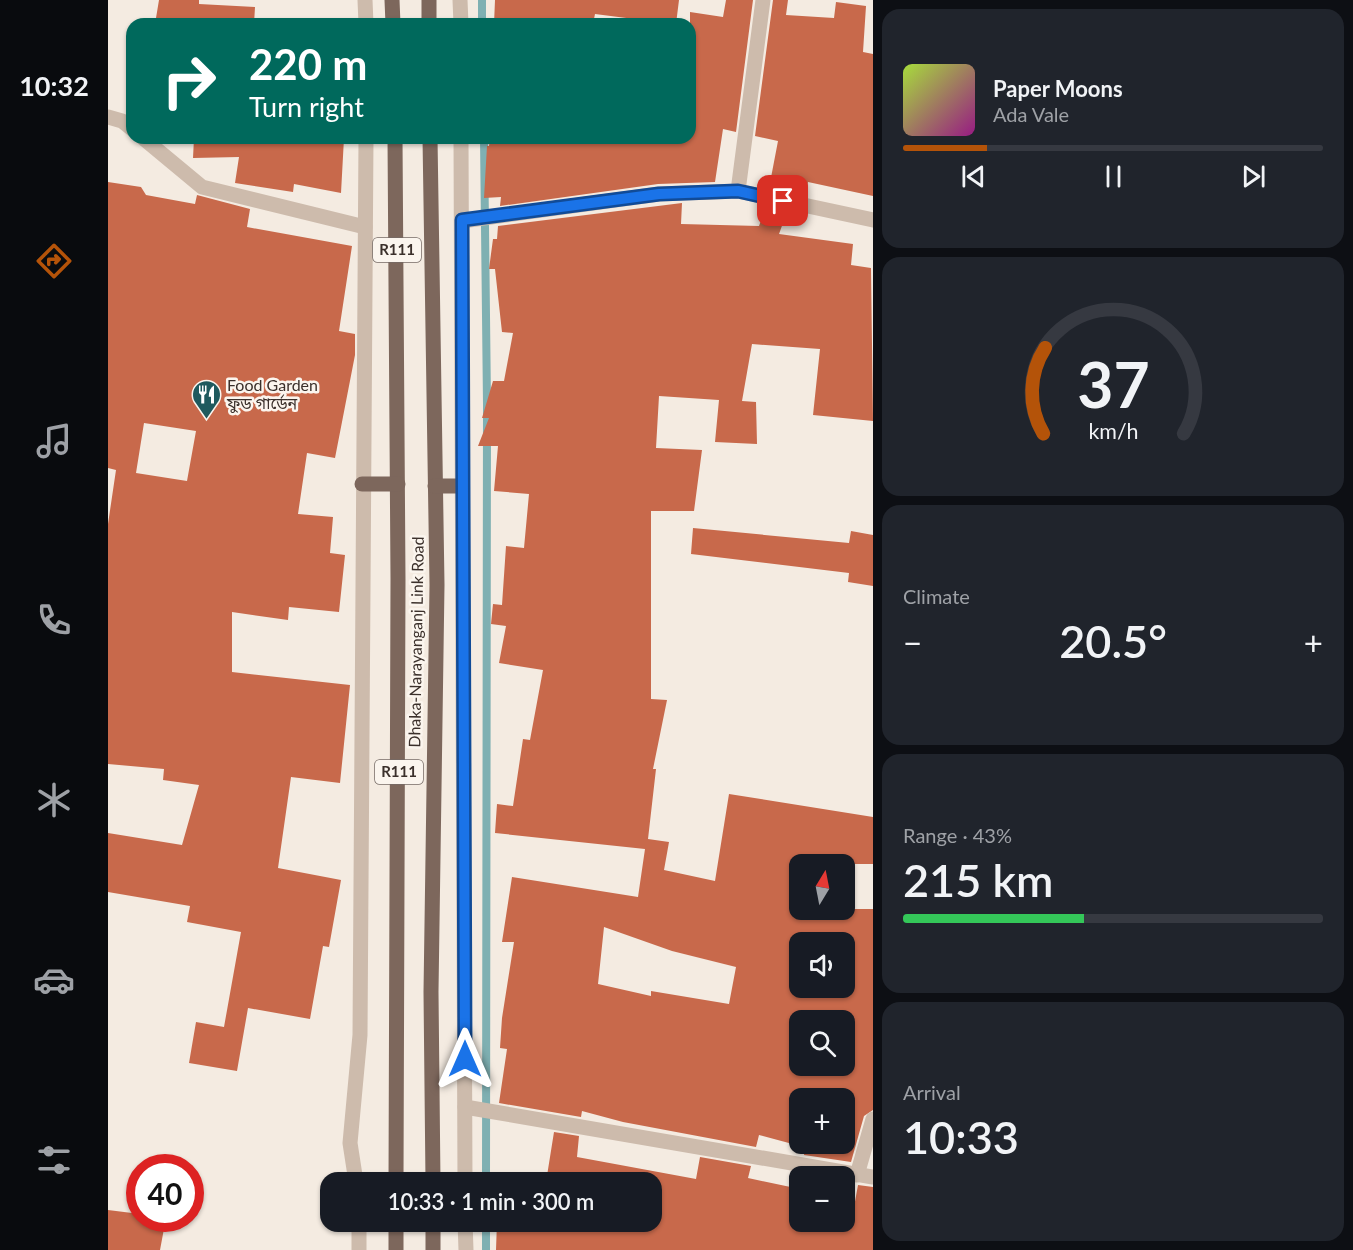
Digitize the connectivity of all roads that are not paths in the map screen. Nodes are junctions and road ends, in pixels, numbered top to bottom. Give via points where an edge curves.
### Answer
1 (365, 0) edge
2 (392, 0) edge
3 (429, 0) edge
4 (460, 0) edge
5 (763, 0) edge
6 (366, 18) edge
7 (393, 18) edge
8 (429, 18) edge
9 (461, 18) edge
10 (108, 117) edge
11 (126, 124) edge
12 (150, 144) edge
13 (366, 144) edge
14 (395, 144) edge
15 (430, 144) edge
16 (461, 144) edge
17 (738, 191) junction
18 (462, 220) junction
19 (873, 220) edge
20 (365, 227) junction
21 (362, 484) junction
22 (398, 484) junction
23 (435, 486) junction
24 (462, 486) junction
25 (465, 1107) junction
26 (873, 1119) edge
27 (354, 1172) edge
28 (396, 1172) edge
29 (433, 1172) edge
30 (465, 1172) edge
31 (857, 1175) junction
32 (873, 1177) edge
33 (358, 1232) edge
34 (396, 1232) edge
35 (433, 1232) edge
36 (465, 1232) edge
37 (358, 1250) edge
38 (396, 1250) edge
39 (433, 1250) edge
40 (466, 1250) edge

1 - 6 street
2 - 7 main road
3 - 8 main road
4 - 9 street
5 - 17 street
10 - 11 street
12 - 20 street via 202,187
13 - 20 street
14 - 22 main road, Dhaka-Narayanganj Link Road / R111
15 - 23 main road, Dhaka-Narayanganj Link Road / R111
16 - 18 street
17 - 18 street via 659,194
17 - 19 street
18 - 24 street
20 - 21 street
21 - 22 main road
21 - 27 street via 360,1035 350,1143
22 - 28 main road, Dhaka-Narayanganj Link Road / R111
23 - 24 main road
23 - 29 main road, Dhaka-Narayanganj Link Road / R111
24 - 25 street
25 - 30 street
25 - 31 street
26 - 31 street
31 - 32 street
33 - 37 street
34 - 38 main road
35 - 39 main road
36 - 40 street

